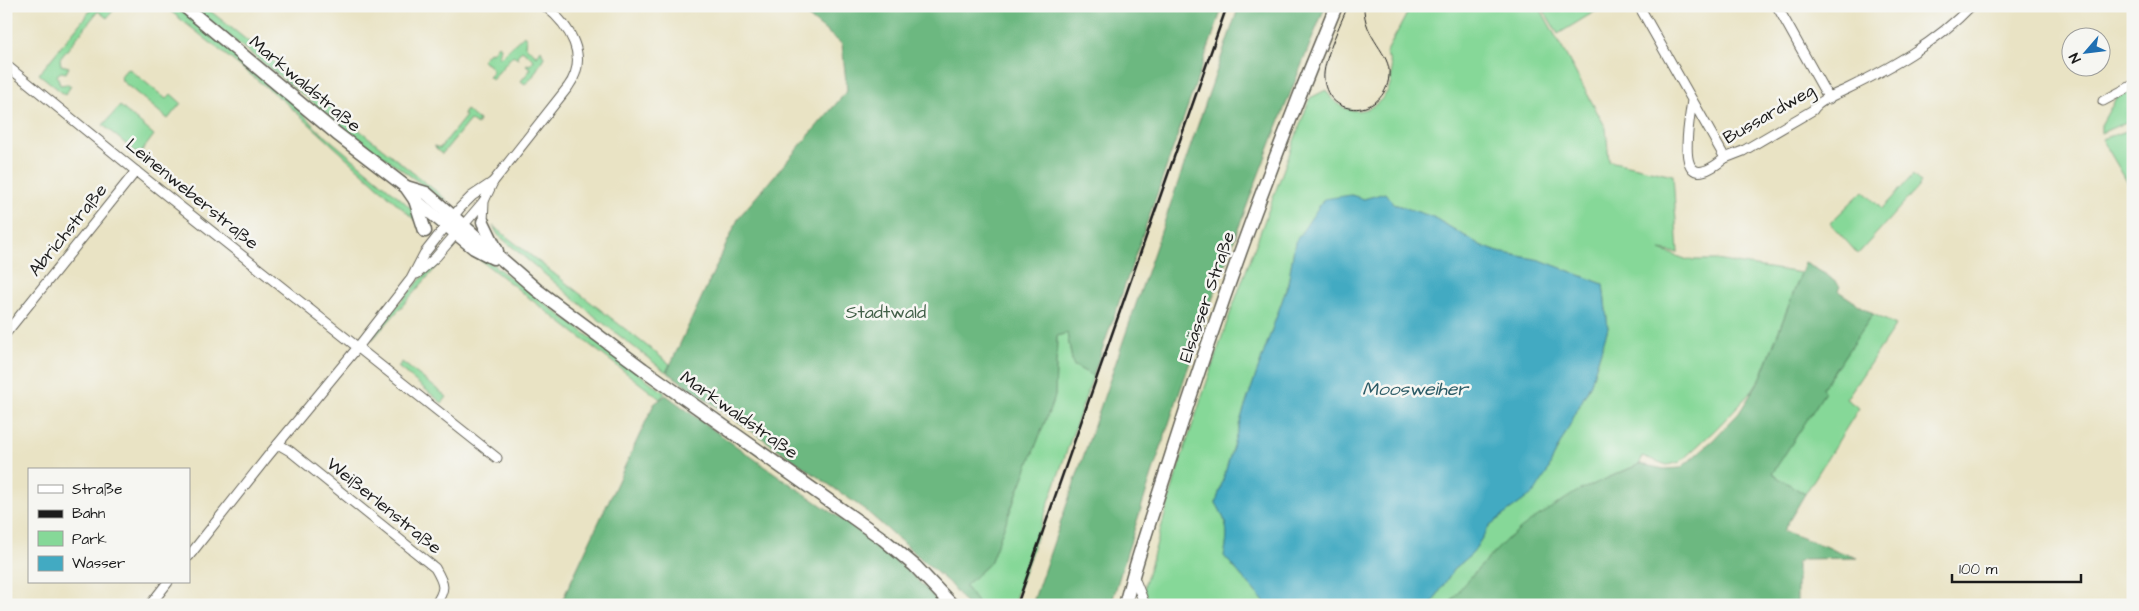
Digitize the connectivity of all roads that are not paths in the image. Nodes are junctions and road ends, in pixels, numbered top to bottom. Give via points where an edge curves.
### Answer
1 (184, 6) edge
2 (545, 6) edge
3 (1336, 6) edge
4 (1639, 6) edge
5 (1777, 6) edge
6 (1971, 6) edge
7 (6, 65) edge
8 (2133, 85) edge
9 (1829, 99) junction
10 (1692, 100) junction
11 (2103, 101) dead end
12 (1726, 158) junction
13 (136, 171) junction
14 (493, 182) junction
15 (406, 187) junction
16 (415, 200) junction
17 (484, 201) junction
18 (483, 222) joint
19 (455, 225) junction
20 (425, 231) joint
21 (424, 254) junction
22 (501, 260) junction
23 (411, 279) junction
24 (6, 333) edge
25 (358, 347) junction
26 (278, 444) junction
27 (497, 458) dead end
28 (190, 555) edge
29 (1133, 575) junction
30 (166, 584) edge
31 (150, 605) edge
32 (435, 605) edge
33 (952, 605) edge
34 (1125, 605) edge
35 (1145, 605) edge

1 - 15 main road, Markwaldstraße via 337,134
2 - 14 street via 565,25 572,37 577,51 577,72
3 - 29 main road, Elsässer Straße via 1256,210 1185,412
4 - 10 street
5 - 9 street, Bussardweg
6 - 9 street, Bussardweg via 1904,58
7 - 13 street, Leinenweberstraße
8 - 11 street
9 - 12 street, Bussardweg
10 - 12 street
10 - 12 street, Bussardweg via 1687,161 1702,171
13 - 24 street, Abrichstraße
13 - 25 street, Leinenweberstraße
14 - 17 street
14 - 19 street via 472,196
15 - 16 main road, Markwaldstraße
15 - 19 main road, Markwaldstraße via 426,193
16 - 19 main road, Markwaldstraße
16 - 20 main road
17 - 18 street
17 - 19 street
18 - 22 main road
19 - 21 street
19 - 22 main road, Markwaldstraße via 491,258
19 - 23 street via 436,257
20 - 21 street
21 - 23 street
22 - 33 main road, Markwaldstraße via 643,369 883,539 915,566
23 - 25 street
25 - 26 street
25 - 27 street
26 - 28 street
26 - 32 street, Weißerlenstraße via 435,568 443,582 442,594
29 - 34 main road, Elsässer Straße
29 - 35 street
30 - 31 street

